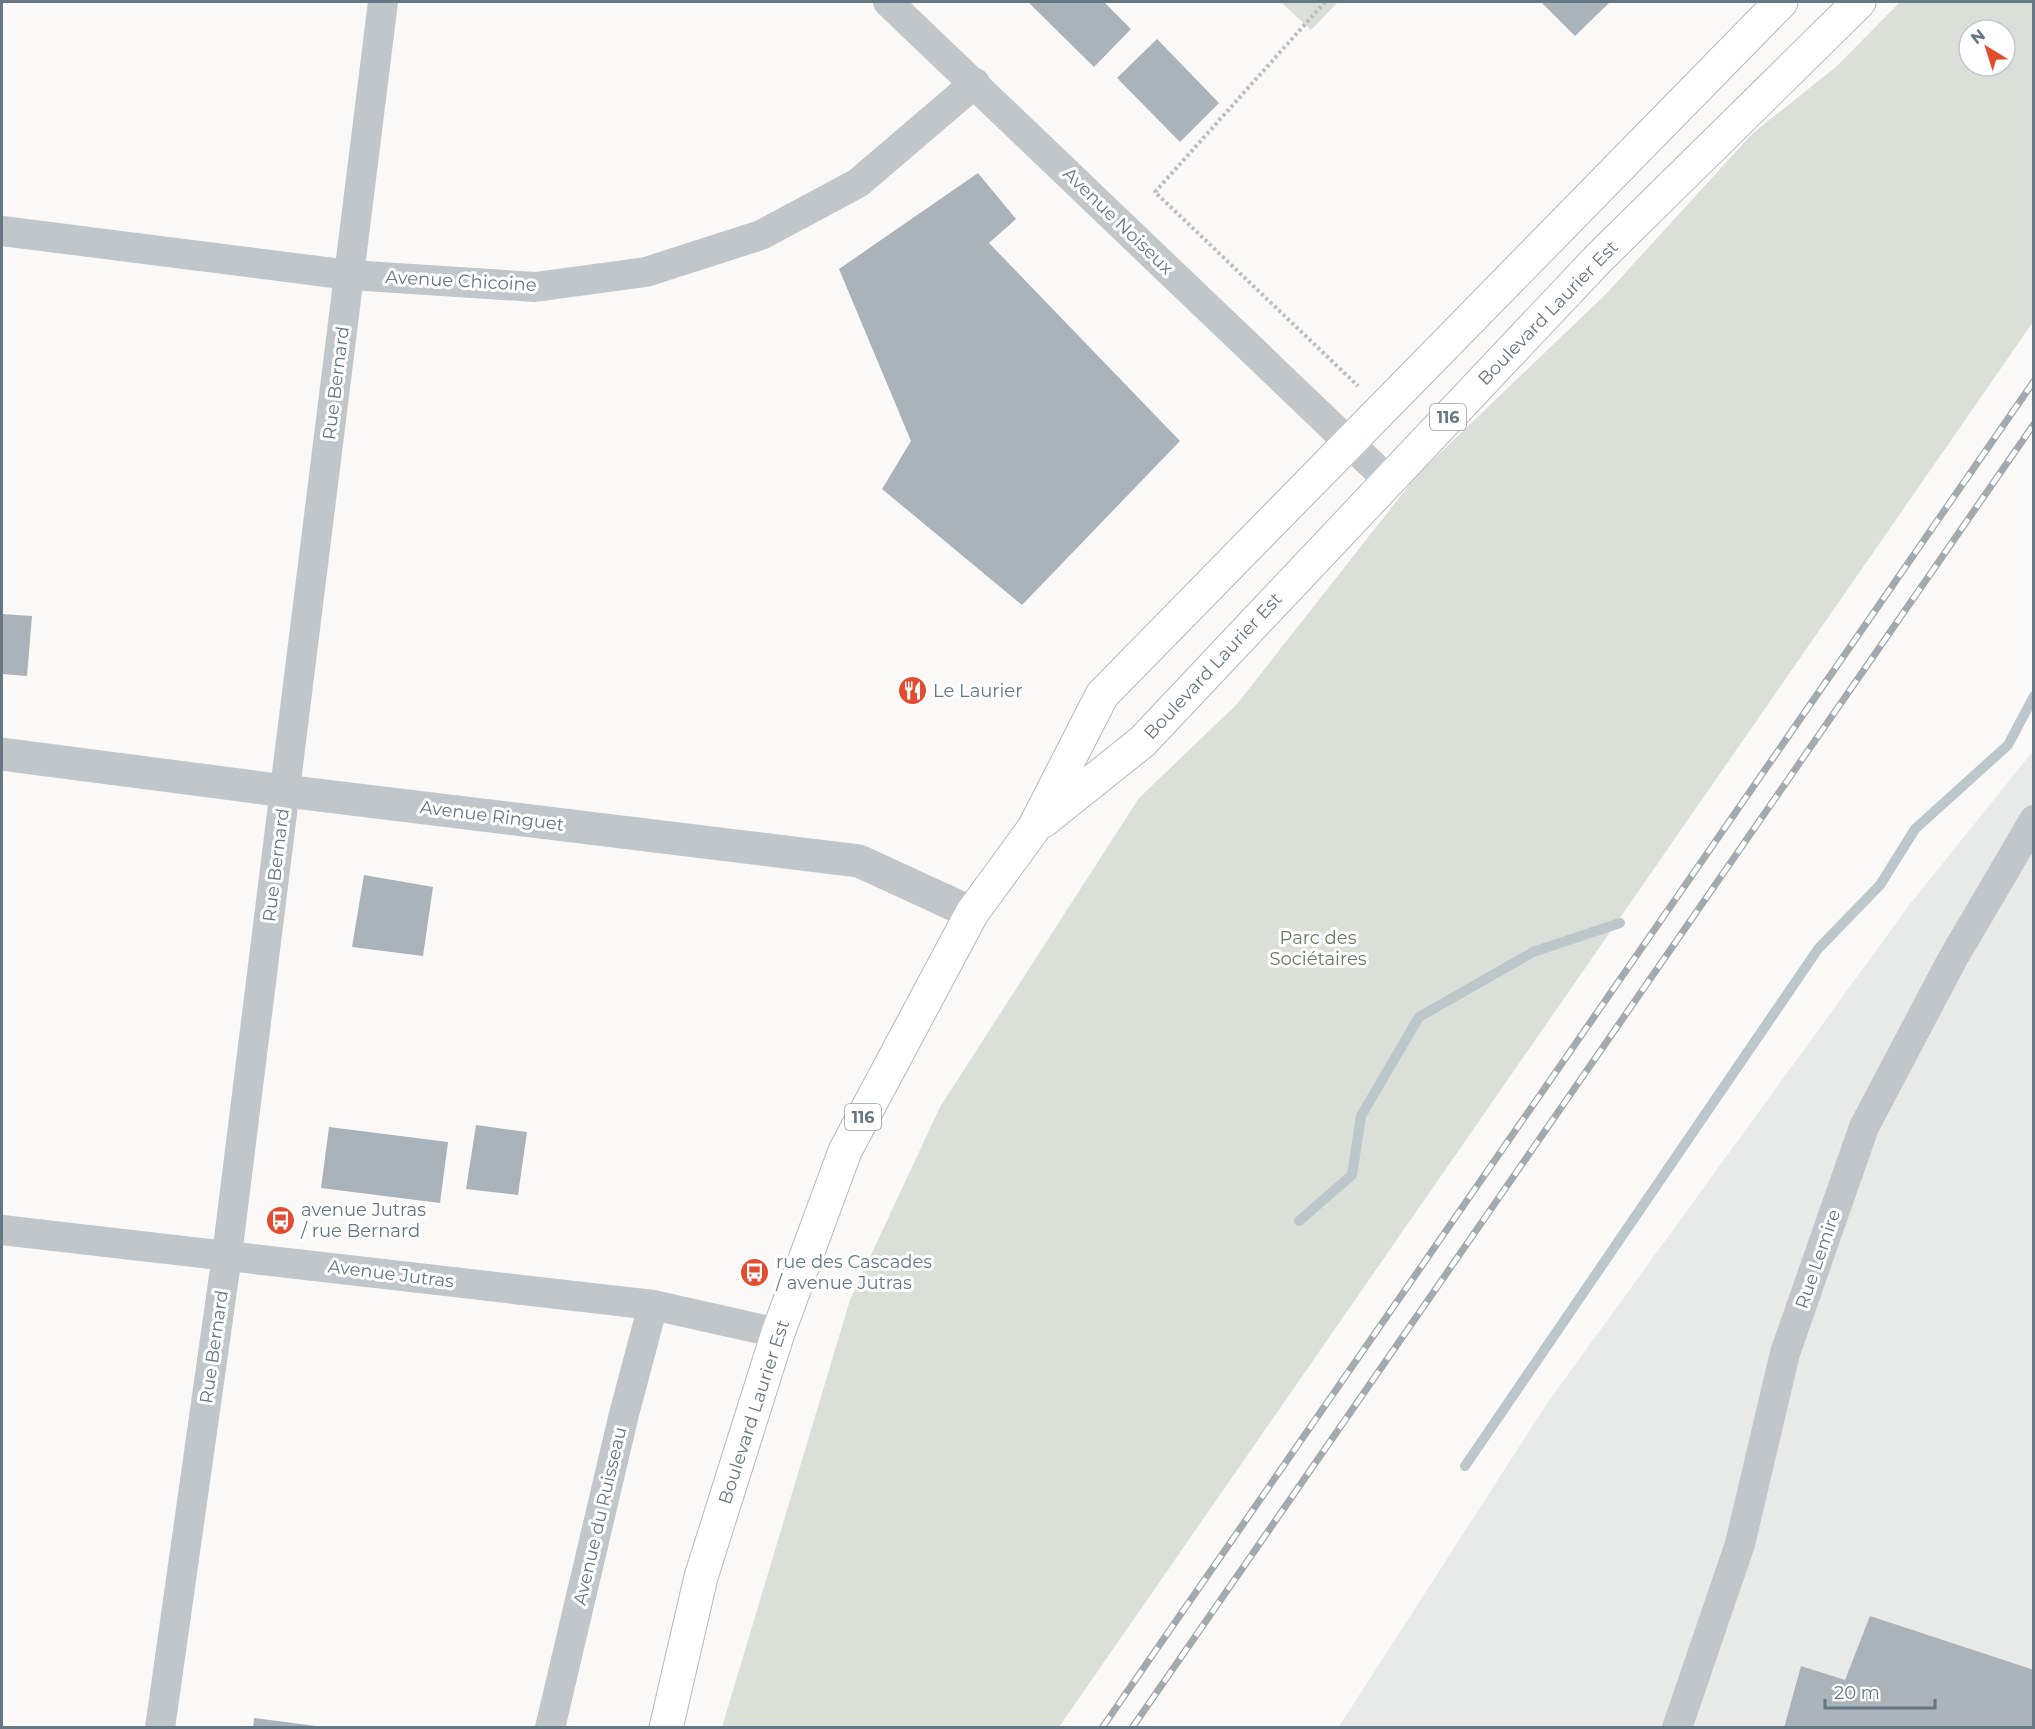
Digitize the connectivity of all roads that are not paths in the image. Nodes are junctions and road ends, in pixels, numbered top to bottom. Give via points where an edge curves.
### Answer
1 (383, 2) edge
2 (888, 2) edge
3 (1781, 2) edge
4 (1859, 2) edge
5 (975, 83) junction
6 (2, 231) edge
7 (350, 275) junction
8 (1348, 442) junction
9 (1388, 480) junction
10 (2, 754) edge
11 (285, 791) junction
12 (2034, 820) edge
13 (1034, 828) junction
14 (972, 913) junction
15 (2, 1230) edge
16 (227, 1255) junction
17 (653, 1305) junction
18 (778, 1333) junction
19 (160, 1728) edge
20 (550, 1728) edge
21 (666, 1728) edge
22 (1677, 1728) edge

1 - 7 street, Rue Bernard
2 - 5 street, Avenue Noiseux
3 - 8 main road, Boulevard Laurier Est / 116
4 - 9 main road, Boulevard Laurier Est / 116 via 1598,259
5 - 7 street, Avenue Chicoine via 858,183 761,235 646,272 535,287
5 - 8 street, Avenue Noiseux
6 - 7 street, Avenue Chicoine
7 - 11 street, Rue Bernard
8 - 9 street, Avenue Noiseux
8 - 13 main road, Boulevard Laurier Est / 116 via 1102,695
9 - 13 main road, Boulevard Laurier Est / 116 via 1142,742
10 - 11 street, Avenue Ringuet
11 - 14 street, Avenue Ringuet via 859,861
11 - 16 street, Rue Bernard
12 - 22 street, Rue Lemire via 1952,960 1864,1126 1785,1353 1740,1544
13 - 14 main road, Boulevard Laurier Est / 116
14 - 18 main road, Boulevard Laurier Est / 116 via 845,1151
15 - 16 street, Avenue Jutras
16 - 17 street, Avenue Jutras
16 - 19 street, Rue Bernard
17 - 18 street, Avenue Jutras
17 - 20 street, Avenue du Ruisseau
18 - 21 main road, Boulevard Laurier Est / 116 via 701,1577

